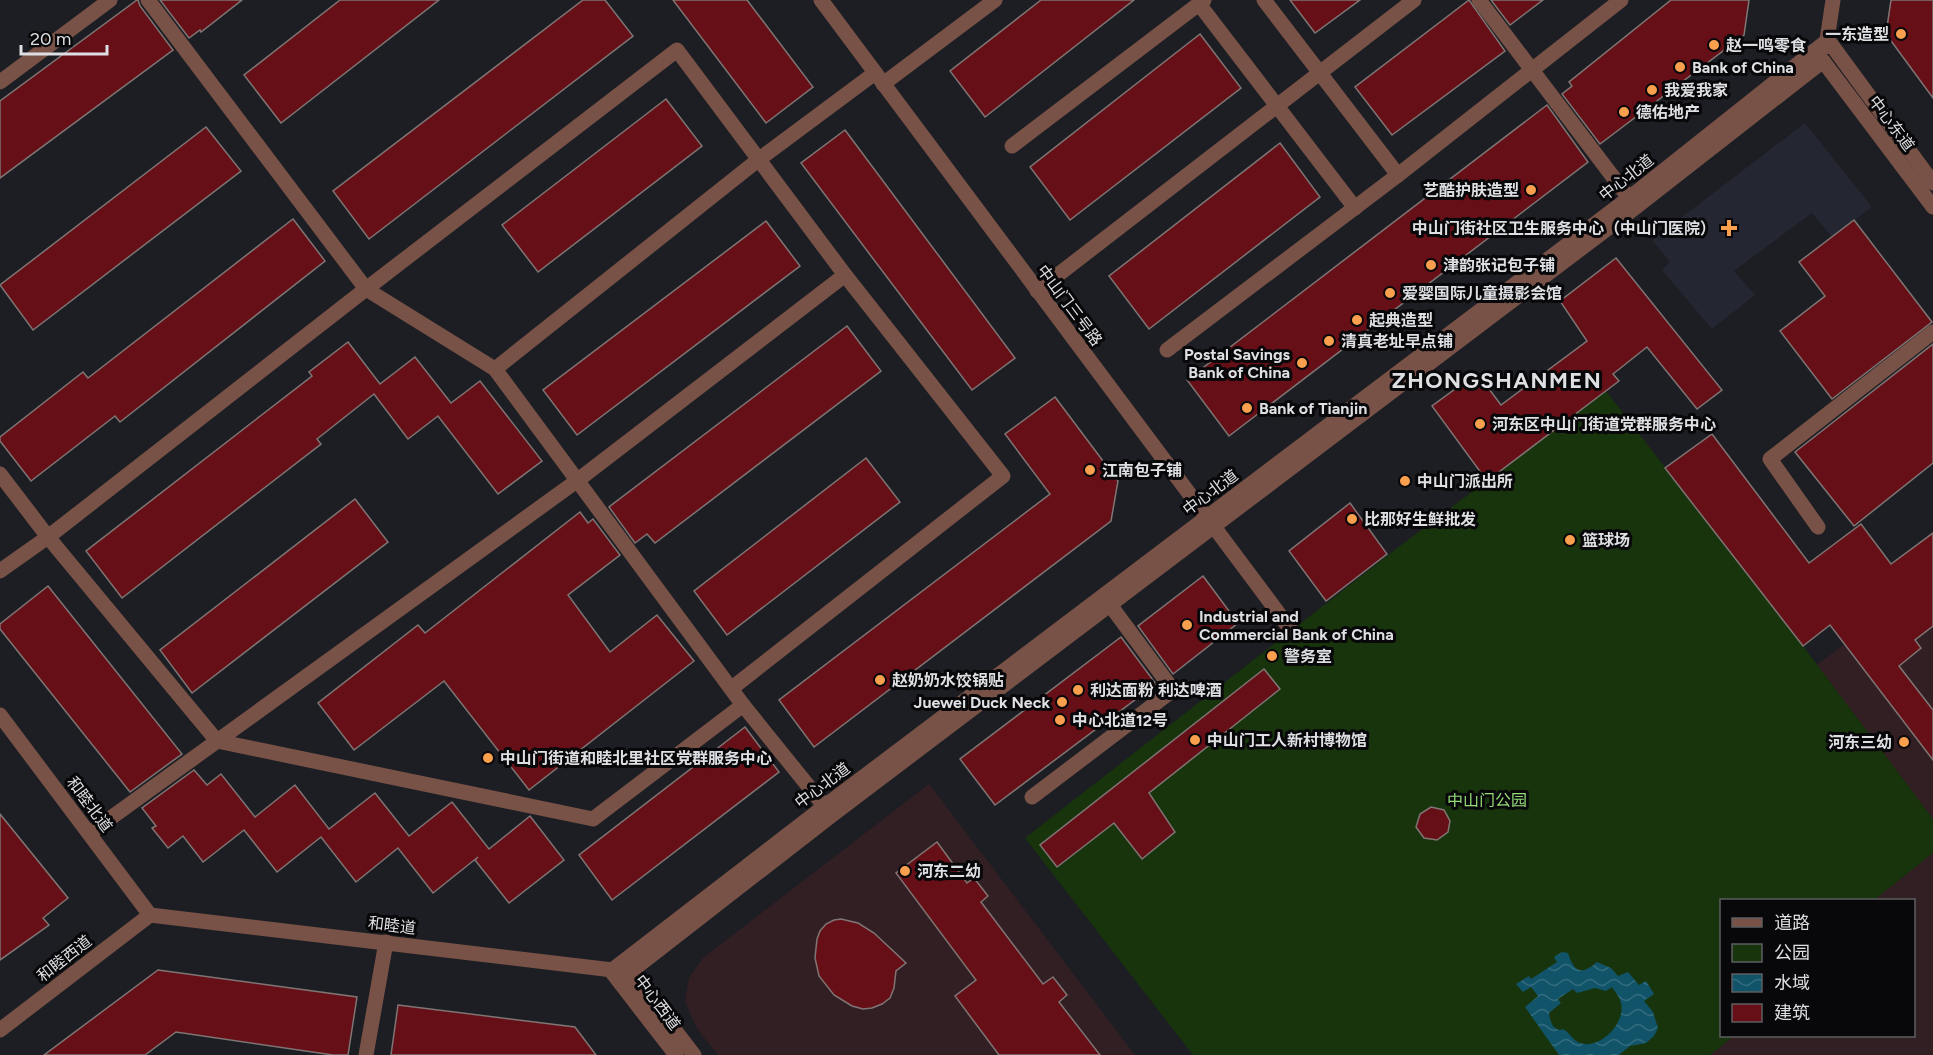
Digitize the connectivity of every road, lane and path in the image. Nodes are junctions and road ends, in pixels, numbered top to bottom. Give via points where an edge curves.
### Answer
1 (110, 0) edge
2 (148, 0) edge
3 (821, 0) edge
4 (995, 0) edge
5 (1264, 0) edge
6 (1414, 0) edge
7 (1479, 0) edge
8 (1621, 0) edge
9 (1833, 0) edge
10 (1202, 2) edge
11 (1828, 40) junction
12 (1823, 60) junction
13 (1532, 70) junction
14 (1320, 73) junction
15 (879, 78) junction
16 (0, 82) edge
17 (1277, 106) junction
18 (1012, 146) dead end
19 (758, 160) junction
20 (1398, 175) junction
21 (1933, 183) edge
22 (1633, 203) junction
23 (1933, 207) edge
24 (1355, 208) junction
25 (845, 275) junction
26 (366, 289) junction
27 (1037, 291) junction
28 (1933, 332) edge
29 (1167, 350) dead end
30 (495, 369) junction
31 (0, 474) edge
32 (578, 480) junction
33 (1210, 522) junction
34 (1818, 527) dead end
35 (48, 537) junction
36 (0, 571) edge
37 (1107, 601) junction
38 (1291, 630) dead end
39 (732, 688) junction
40 (743, 705) junction
41 (0, 715) edge
42 (217, 741) junction
43 (1032, 797) dead end
44 (828, 811) junction
45 (90, 833) junction
46 (150, 915) junction
47 (386, 942) junction
48 (611, 971) junction
49 (630, 972) junction
50 (0, 1030) edge
51 (366, 1055) edge
52 (676, 1055) edge
53 (694, 1055) edge

1 - 16 street
2 - 26 street
3 - 15 street, 中山门三号路
4 - 15 street
5 - 14 street
6 - 14 street
7 - 13 street
8 - 13 street
9 - 11 street
10 - 17 street
10 - 18 street
11 - 12 street
11 - 21 street, 中心东道
11 - 22 street, 中心北道
12 - 22 street, 中心北道
12 - 23 street, 中心东道
13 - 20 street
13 - 22 street
14 - 17 street
14 - 20 street
15 - 19 street
15 - 27 street, 中山门三号路
17 - 24 street
17 - 27 street
19 - 25 street
19 - 26 street via 677,50
19 - 30 street
20 - 24 street
22 - 33 street, 中心北道
24 - 29 street
25 - 32 street
25 - 39 street via 1003,476
26 - 30 street
26 - 35 street
27 - 33 street, 中山门三号路
28 - 34 street via 1770,459
30 - 32 street
31 - 35 street
32 - 39 street
32 - 42 street
33 - 37 street, 中心北道
33 - 38 street, 中山门三号路
35 - 36 street
35 - 42 street
37 - 43 street via 1173,690
37 - 44 street, 中心北道
39 - 40 street
40 - 42 street via 593,819
40 - 44 street
41 - 45 street, 和睦北道
42 - 45 street
44 - 48 street, 中心北道
44 - 49 street, 中心北道
45 - 46 street, 和睦北道
46 - 47 street, 和睦道
46 - 50 street, 和睦西道
47 - 48 street, 和睦道
47 - 51 street
48 - 49 street, 和睦道
48 - 52 street, 中心西道
49 - 53 street, 中心西道

